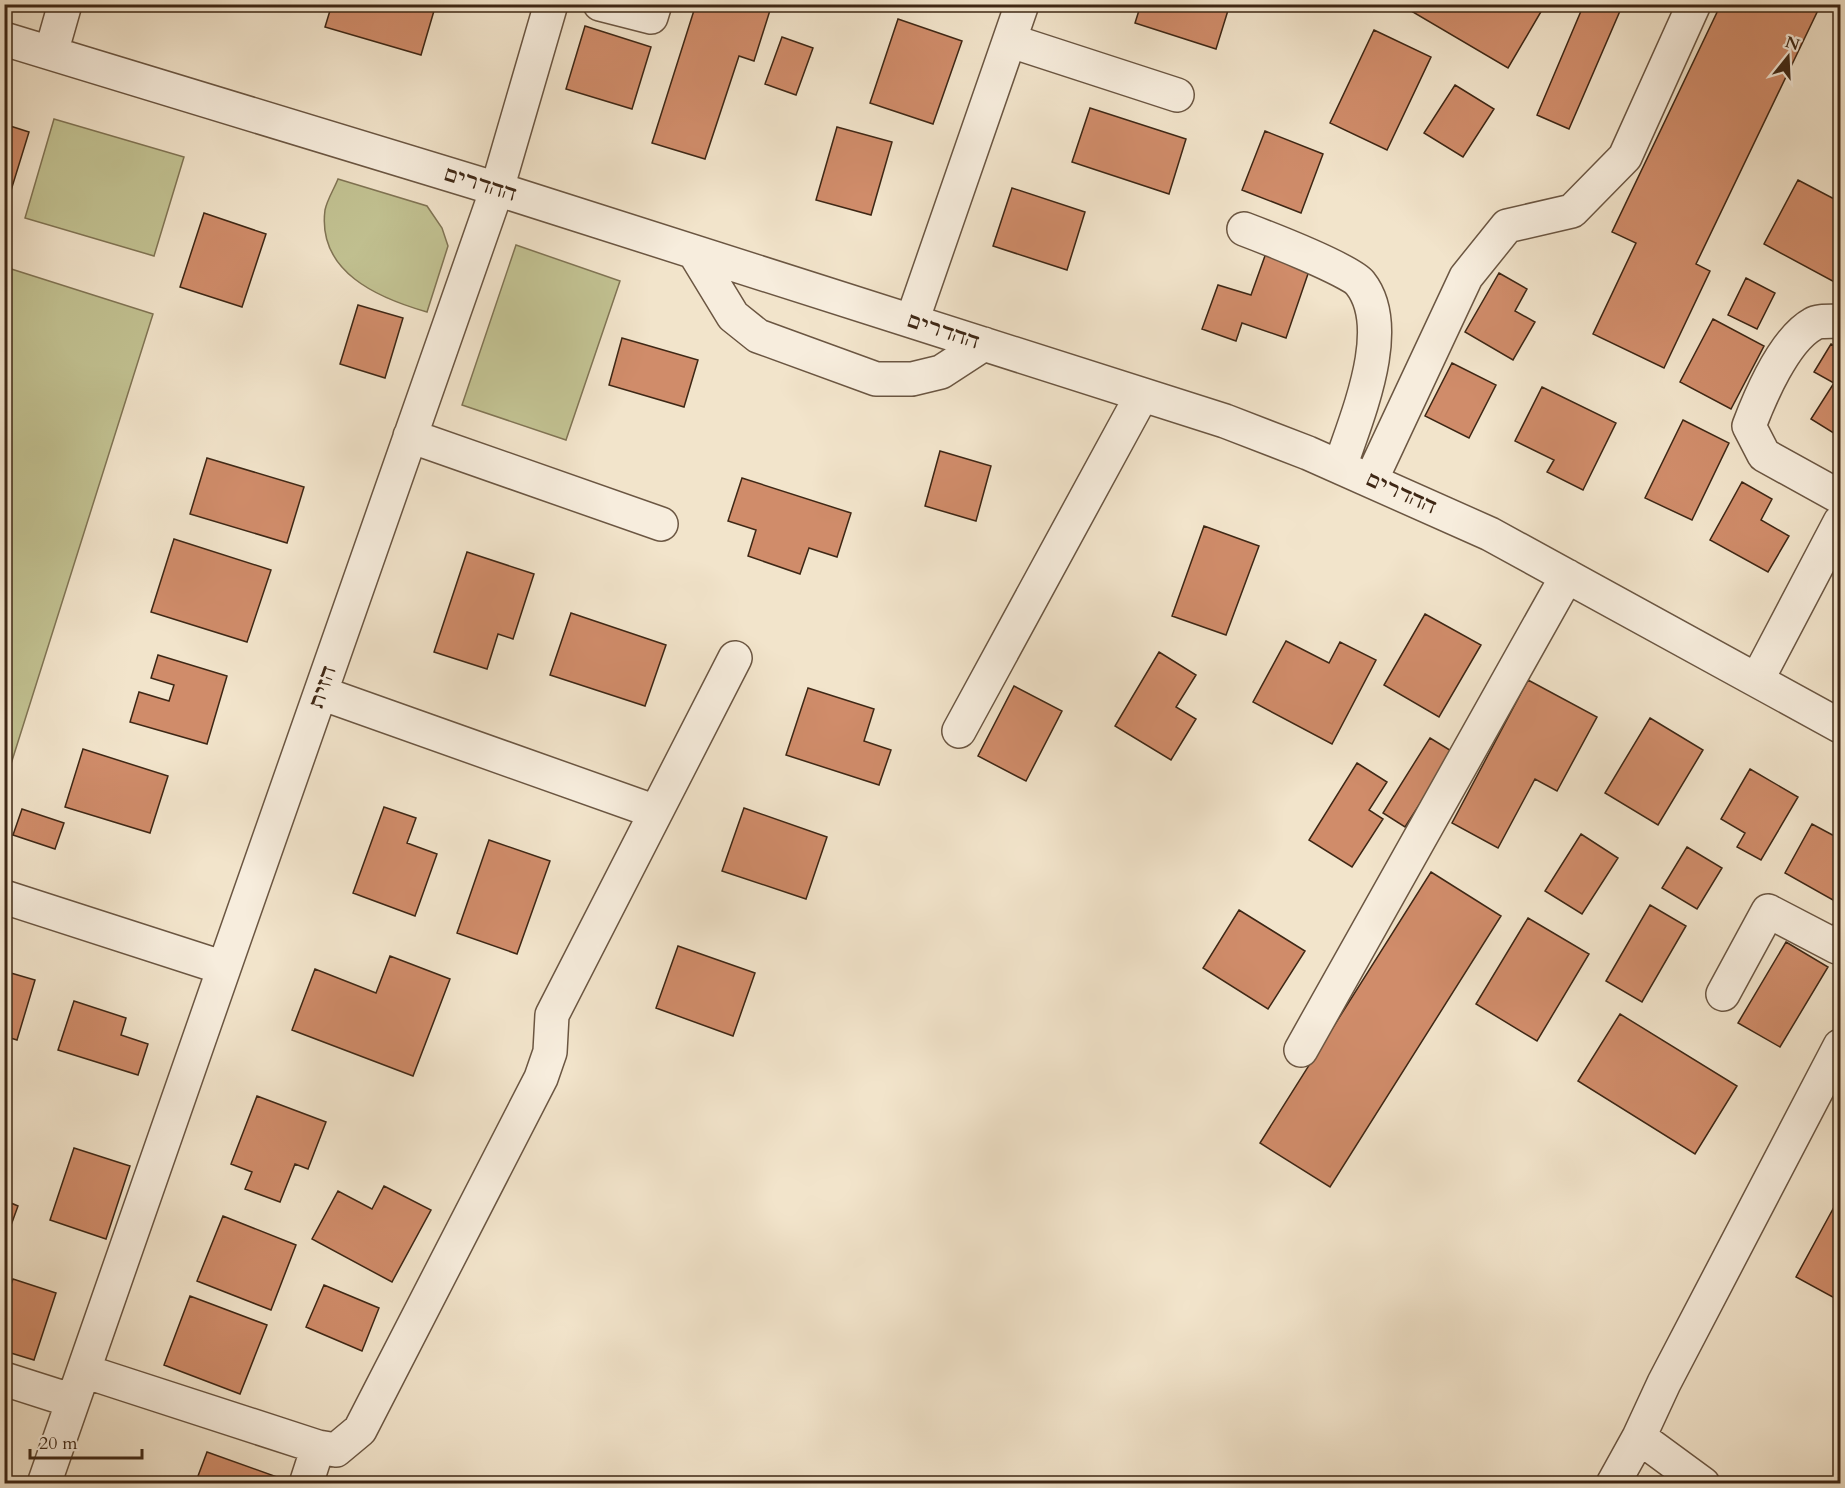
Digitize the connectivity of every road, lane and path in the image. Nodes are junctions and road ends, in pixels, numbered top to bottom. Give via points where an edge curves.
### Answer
1 (65, 4) edge
2 (552, 4) edge
3 (600, 4) edge
4 (655, 4) edge
5 (1022, 4) edge
6 (1694, 4) edge
7 (4, 39) edge
8 (1011, 41) junction
9 (51, 53) junction
10 (1177, 95) dead end
11 (497, 189) junction
12 (1244, 229) dead end
13 (694, 252) junction
14 (912, 321) junction
15 (1840, 321) edge
16 (984, 344) junction
17 (1142, 395) junction
18 (410, 436) junction
19 (1340, 466) junction
20 (1371, 480) junction
21 (1840, 497) edge
22 (1840, 522) edge
23 (661, 525) dead end
24 (1567, 576) junction
25 (735, 658) dead end
26 (1757, 680) junction
27 (321, 693) junction
28 (1840, 726) edge
29 (959, 731) dead end
30 (656, 812) junction
31 (4, 897) edge
32 (1840, 940) edge
33 (224, 968) junction
34 (1723, 994) dead end
35 (1840, 1046) edge
36 (1301, 1050) dead end
37 (4, 1379) edge
38 (78, 1386) junction
39 (1639, 1437) junction
40 (318, 1447) junction
41 (44, 1484) edge
42 (306, 1484) edge
43 (1613, 1484) edge
44 (1703, 1484) edge

1 - 9 street
2 - 11 street, הזית
3 - 4 street via 651,17
5 - 8 street
6 - 20 street via 1625,157 1572,212 1507,226 1466,277
7 - 9 street, ההדרים
8 - 10 street
8 - 14 street
9 - 11 street, ההדרים
11 - 13 street, ההדרים
11 - 18 street, הזית
12 - 19 street via 1360,281 1374,309 1375,336 1364,392
13 - 14 street, ההדרים
13 - 16 street via 734,316 758,336 876,379 912,379 941,372
14 - 16 street, ההדרים
15 - 21 street via 1813,323 1793,343 1765,384 1749,426 1764,455
16 - 17 street, ההדרים
17 - 19 street, ההדרים via 1225,421
17 - 29 street
18 - 23 street
18 - 27 street, הזית
19 - 20 street, ההדרים
20 - 24 street, ההדרים via 1490,534
22 - 26 street
24 - 26 street, ההדרים
24 - 36 street
25 - 30 street
26 - 28 street, ההדרים
27 - 30 street
27 - 33 street, הזית
30 - 40 street via 552,1015 550,1052 541,1078 360,1430 336,1450
31 - 33 street
32 - 34 street via 1837,947 1768,912
33 - 38 street, הזית
35 - 39 street
37 - 38 street
38 - 40 street
38 - 41 street, הזית
39 - 43 street
39 - 44 street
40 - 42 street

